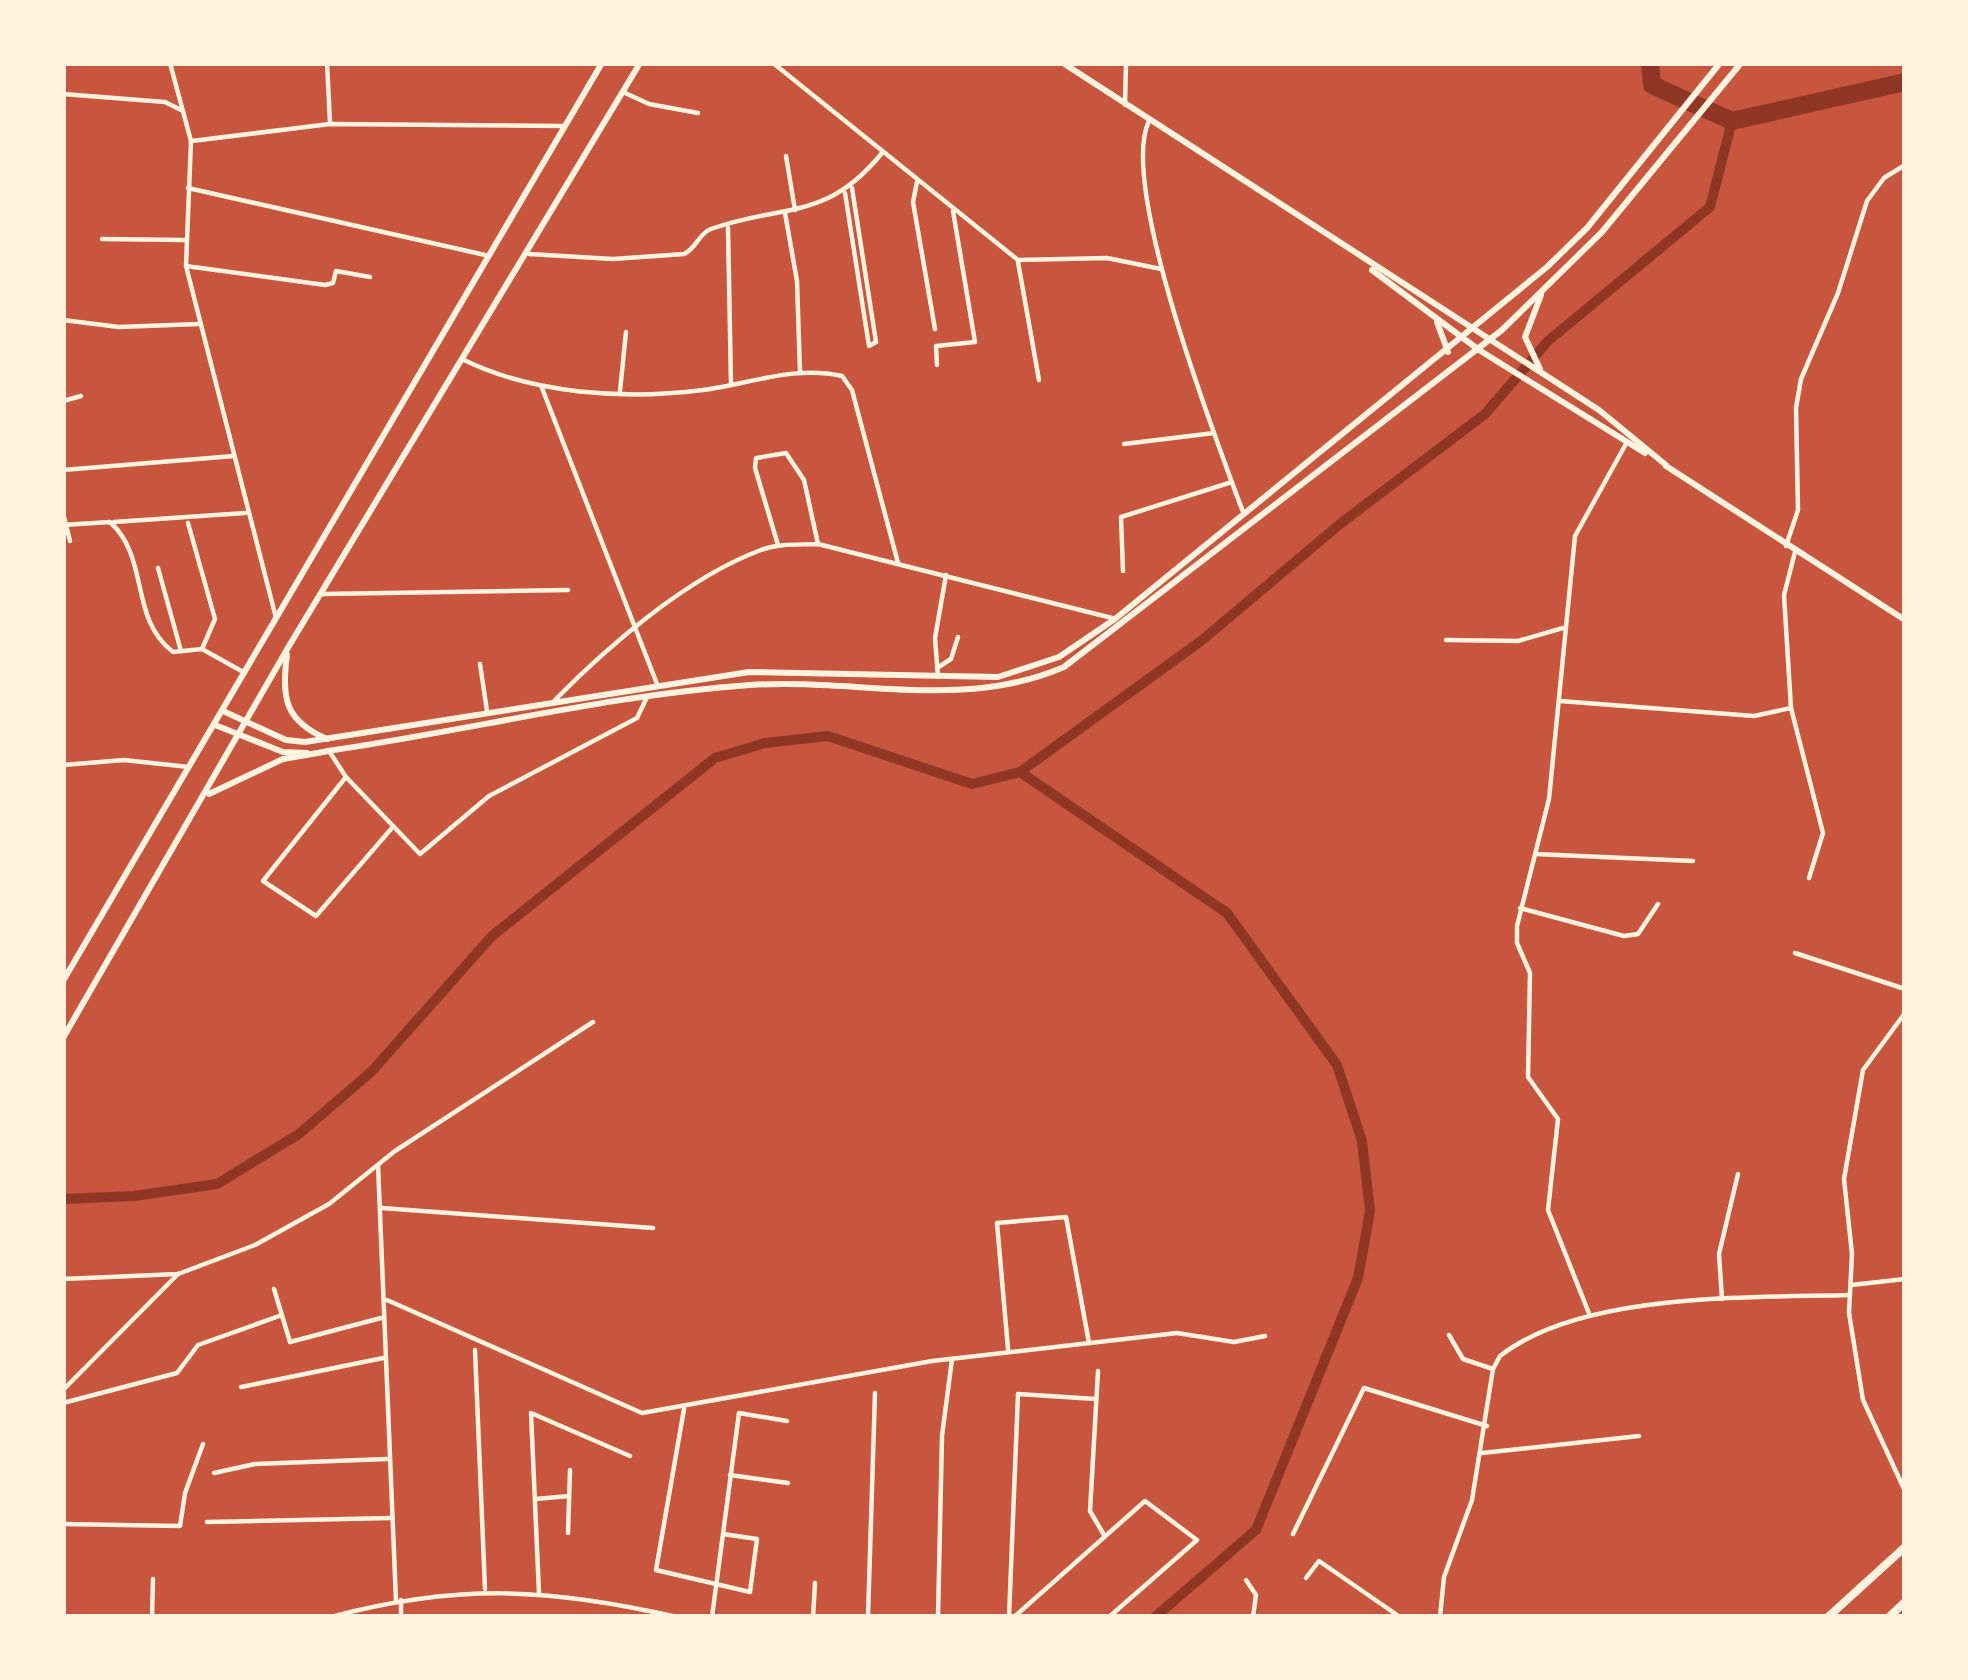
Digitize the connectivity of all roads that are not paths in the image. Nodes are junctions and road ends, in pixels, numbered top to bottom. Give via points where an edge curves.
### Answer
1 (170, 63) edge
2 (327, 63) edge
3 (602, 63) edge
4 (640, 63) edge
5 (773, 63) edge
6 (1063, 63) edge
7 (1126, 63) edge
8 (1720, 63) edge
9 (1741, 63) edge
10 (622, 92) junction
11 (63, 94) edge
12 (1125, 105) junction
13 (181, 110) junction
14 (698, 113) dead end
15 (1149, 121) junction
16 (330, 124) junction
17 (563, 126) junction
18 (191, 141) junction
19 (882, 153) junction
20 (786, 156) dead end
21 (1905, 165) edge
22 (918, 180) junction
23 (188, 188) junction
24 (848, 190) junction
25 (795, 210) junction
26 (953, 210) junction
27 (785, 213) junction
28 (728, 226) junction
29 (102, 239) dead end
30 (185, 240) junction
31 (858, 251) junction
32 (529, 254) junction
33 (485, 255) junction
34 (1018, 260) junction
35 (1359, 260) junction
36 (186, 266) junction
37 (1161, 269) junction
38 (370, 277) dead end
39 (1541, 295) junction
40 (1435, 319) junction
41 (63, 320) edge
42 (199, 324) junction
43 (935, 329) dead end
44 (1476, 329) junction
45 (626, 332) dead end
46 (1464, 339) junction
47 (1491, 340) junction
48 (1479, 350) junction
49 (1448, 352) junction
50 (464, 360) junction
51 (937, 365) dead end
52 (1541, 371) junction
53 (800, 372) junction
54 (1039, 380) dead end
55 (731, 385) junction
56 (542, 388) junction
57 (620, 391) junction
58 (81, 396) dead end
59 (63, 401) edge
60 (1214, 433) junction
61 (1627, 442) junction
62 (1124, 444) dead end
63 (234, 456) junction
64 (1666, 465) junction
65 (63, 470) edge
66 (1232, 482) junction
67 (63, 513) edge
68 (245, 513) junction
69 (1244, 514) junction
70 (188, 520) junction
71 (110, 522) junction
72 (65, 525) edge
73 (70, 541) dead end
74 (818, 544) junction
75 (778, 545) junction
76 (1786, 546) junction
77 (1795, 552) junction
78 (898, 562) junction
79 (158, 568) dead end
80 (1123, 571) dead end
81 (946, 575) junction
82 (568, 590) dead end
83 (322, 594) junction
84 (276, 618) junction
85 (1115, 619) junction
86 (1905, 620) edge
87 (634, 627) junction
88 (1563, 628) junction
89 (958, 637) dead end
90 (1446, 640) dead end
91 (289, 646) junction
92 (202, 650) junction
93 (181, 652) junction
94 (480, 664) dead end
95 (937, 668) junction
96 (245, 673) junction
97 (938, 679) junction
98 (657, 684) junction
99 (646, 686) junction
100 (555, 700) junction
101 (647, 700) junction
102 (1560, 701) junction
103 (1791, 708) junction
104 (223, 711) junction
105 (488, 712) junction
106 (249, 723) junction
107 (215, 724) junction
108 (242, 736) junction
109 (327, 739) junction
110 (329, 751) junction
111 (63, 765) edge
112 (190, 767) junction
113 (346, 777) junction
114 (205, 797) junction
115 (393, 826) junction
116 (1535, 854) junction
117 (1693, 861) dead end
118 (1809, 878) dead end
119 (1658, 904) dead end
120 (1520, 908) junction
121 (1795, 953) dead end
122 (63, 981) edge
123 (1905, 989) edge
124 (1905, 1013) edge
125 (593, 1022) dead end
126 (63, 1038) edge
127 (378, 1165) junction
128 (1738, 1174) dead end
129 (382, 1208) junction
130 (653, 1228) dead end
131 (178, 1274) junction
132 (63, 1279) edge
133 (1905, 1279) edge
134 (1851, 1285) junction
135 (274, 1289) dead end
136 (1850, 1295) junction
137 (1722, 1299) junction
138 (388, 1300) junction
139 (282, 1316) junction
140 (1590, 1316) junction
141 (381, 1318) junction
142 (1450, 1335) dead end
143 (1265, 1336) dead end
144 (1089, 1343) junction
145 (476, 1350) dead end
146 (1008, 1352) junction
147 (383, 1358) junction
148 (952, 1359) junction
149 (1493, 1369) junction
150 (1098, 1371) dead end
151 (241, 1387) dead end
152 (63, 1390) edge
153 (875, 1393) dead end
154 (1096, 1399) junction
155 (63, 1403) edge
156 (684, 1407) junction
157 (787, 1421) dead end
158 (1487, 1426) junction
159 (1639, 1436) dead end
160 (203, 1444) dead end
161 (1482, 1453) junction
162 (630, 1456) dead end
163 (387, 1460) junction
164 (570, 1470) dead end
165 (214, 1473) dead end
166 (730, 1475) junction
167 (788, 1483) dead end
168 (1905, 1491) edge
169 (569, 1496) junction
170 (536, 1499) junction
171 (391, 1518) junction
172 (206, 1522) dead end
173 (63, 1524) edge
174 (568, 1534) dead end
175 (722, 1534) junction
176 (1293, 1534) dead end
177 (1106, 1537) junction
178 (1905, 1546) edge
179 (1306, 1578) dead end
180 (153, 1579) dead end
181 (1246, 1580) dead end
182 (815, 1583) dead end
183 (716, 1586) junction
184 (485, 1589) junction
185 (539, 1592) junction
186 (399, 1600) junction
187 (1905, 1603) edge
188 (653, 1614) edge
189 (152, 1617) edge
190 (332, 1617) edge
191 (401, 1617) edge
192 (677, 1617) edge
193 (712, 1617) edge
194 (813, 1617) edge
195 (868, 1617) edge
196 (938, 1617) edge
197 (1011, 1617) edge
198 (1108, 1617) edge
199 (1253, 1617) edge
200 (1400, 1617) edge
201 (1440, 1617) edge
202 (1828, 1617) edge
203 (1889, 1617) edge

1 - 13 street
2 - 16 street
3 - 17 main road
4 - 10 main road
5 - 19 street
6 - 12 main road
7 - 12 street
8 - 44 main road via 1587,228
9 - 39 main road
10 - 14 street
10 - 32 main road
11 - 13 street
12 - 15 main road
13 - 18 street
15 - 35 main road
15 - 37 street via 1141,157
16 - 17 street
16 - 18 street
17 - 33 main road
18 - 23 street
19 - 22 street
19 - 24 street
20 - 25 street
21 - 76 street via 1877,186 1857,220 1838,293 1801,379 1798,509
22 - 26 street
22 - 43 street via 912,197
23 - 30 street
23 - 33 street
24 - 25 street
24 - 31 street
25 - 27 street
26 - 34 street
26 - 51 street via 975,343 936,346
27 - 28 street
27 - 53 street
28 - 32 street via 704,232 684,254
28 - 55 street
29 - 30 street
30 - 36 street
31 - 31 street via 869,346 876,342
32 - 50 main road
33 - 84 main road
34 - 37 street via 1107,258
34 - 54 street
35 - 40 main road
35 - 44 main road
36 - 38 street via 325,284 336,272
36 - 42 street
37 - 60 street
39 - 47 main road
39 - 52 main road via 1526,330
40 - 46 main road
40 - 49 main road
41 - 42 street
42 - 63 street
44 - 46 main road
44 - 47 main road
45 - 57 street
46 - 48 main road
46 - 49 main road
47 - 48 main road
47 - 52 main road
48 - 61 main road
48 - 101 main road via 1101,643 1035,680 962,692 749,686
49 - 69 main road
50 - 56 street
50 - 83 main road
52 - 64 main road
53 - 55 street
53 - 78 street via 838,375 850,386
55 - 57 street
56 - 57 street
56 - 87 street
58 - 59 street
60 - 62 street
60 - 66 street
61 - 64 main road
61 - 88 street via 1575,536
63 - 65 street
63 - 68 street
64 - 76 main road
66 - 69 street
66 - 80 street via 1121,517
67 - 72 street
68 - 70 street
68 - 84 street
69 - 85 main road
70 - 71 street
70 - 92 street via 215,619
71 - 72 street
71 - 93 street via 134,555 153,637
72 - 73 street
74 - 75 street
74 - 75 street via 804,480 785,453 756,458 755,468
74 - 78 street
75 - 87 street
76 - 77 main road
77 - 86 main road
77 - 103 street via 1784,578
78 - 81 street
79 - 93 street
81 - 85 street
81 - 95 street
82 - 83 street
83 - 91 main road
84 - 96 main road
85 - 97 main road via 1032,668
87 - 98 street
87 - 100 street
88 - 90 street via 1518,640
88 - 102 street
89 - 95 street via 951,659
91 - 106 main road
91 - 109 main road via 288,712
92 - 93 street
92 - 96 street
94 - 105 street
95 - 97 street
96 - 104 main road
97 - 98 main road via 748,672
98 - 99 main road
99 - 100 main road
99 - 101 street
100 - 105 main road
101 - 110 main road
101 - 115 street via 638,718 489,796 420,854
102 - 103 street via 1754,716
102 - 116 street
103 - 118 street via 1823,833
104 - 106 main road
104 - 107 main road
105 - 109 main road
106 - 108 main road
106 - 109 main road via 286,740
107 - 108 main road
107 - 112 main road
108 - 110 main road via 284,752
108 - 114 main road
110 - 113 street
110 - 114 main road via 283,758
111 - 112 street
112 - 122 main road
113 - 115 street
113 - 115 street via 263,881 316,916
114 - 126 main road
116 - 117 street
116 - 120 street
119 - 120 street via 1638,934 1624,936
120 - 140 street via 1517,944 1530,973 1528,1077 1558,1119 1548,1210
121 - 123 street
124 - 134 street via 1863,1070 1851,1117 1844,1179
125 - 127 street
127 - 129 street
127 - 131 street via 292,1226
128 - 137 street via 1718,1268
129 - 130 street
129 - 138 street
131 - 132 street
131 - 152 street
133 - 134 street
134 - 136 street
135 - 139 street
136 - 137 street
136 - 168 street via 1863,1400
137 - 140 street
138 - 141 street
138 - 156 street via 632,1411
139 - 141 street via 290,1342
139 - 155 street via 198,1345 177,1372
140 - 149 street via 1509,1349
141 - 147 street
142 - 149 street via 1463,1359
143 - 144 street
144 - 146 street
144 - 146 street via 1066,1217 997,1223
145 - 184 street
146 - 148 street
147 - 151 street
147 - 163 street
148 - 156 street
148 - 196 street
149 - 158 street
150 - 154 street
153 - 195 street
154 - 177 street via 1090,1510
154 - 197 street via 1018,1394
156 - 183 street via 656,1570
157 - 166 street via 740,1413
158 - 161 street
158 - 176 street via 1364,1388
159 - 161 street
160 - 173 street via 180,1526
161 - 201 street via 1444,1577
162 - 170 street via 531,1413
163 - 165 street
163 - 171 street
164 - 169 street
166 - 167 street
166 - 175 street
169 - 170 street
169 - 174 street
170 - 185 street
171 - 172 street
171 - 186 street
175 - 183 street
175 - 183 street via 758,1539 750,1592
177 - 197 street
177 - 198 street via 1145,1502 1197,1540
178 - 202 highway
179 - 200 street via 1319,1561
180 - 189 street
181 - 199 street via 1256,1595
182 - 194 street
183 - 193 street
184 - 185 street
184 - 186 street
185 - 188 street
186 - 190 street
186 - 191 street
187 - 203 highway
188 - 192 street

